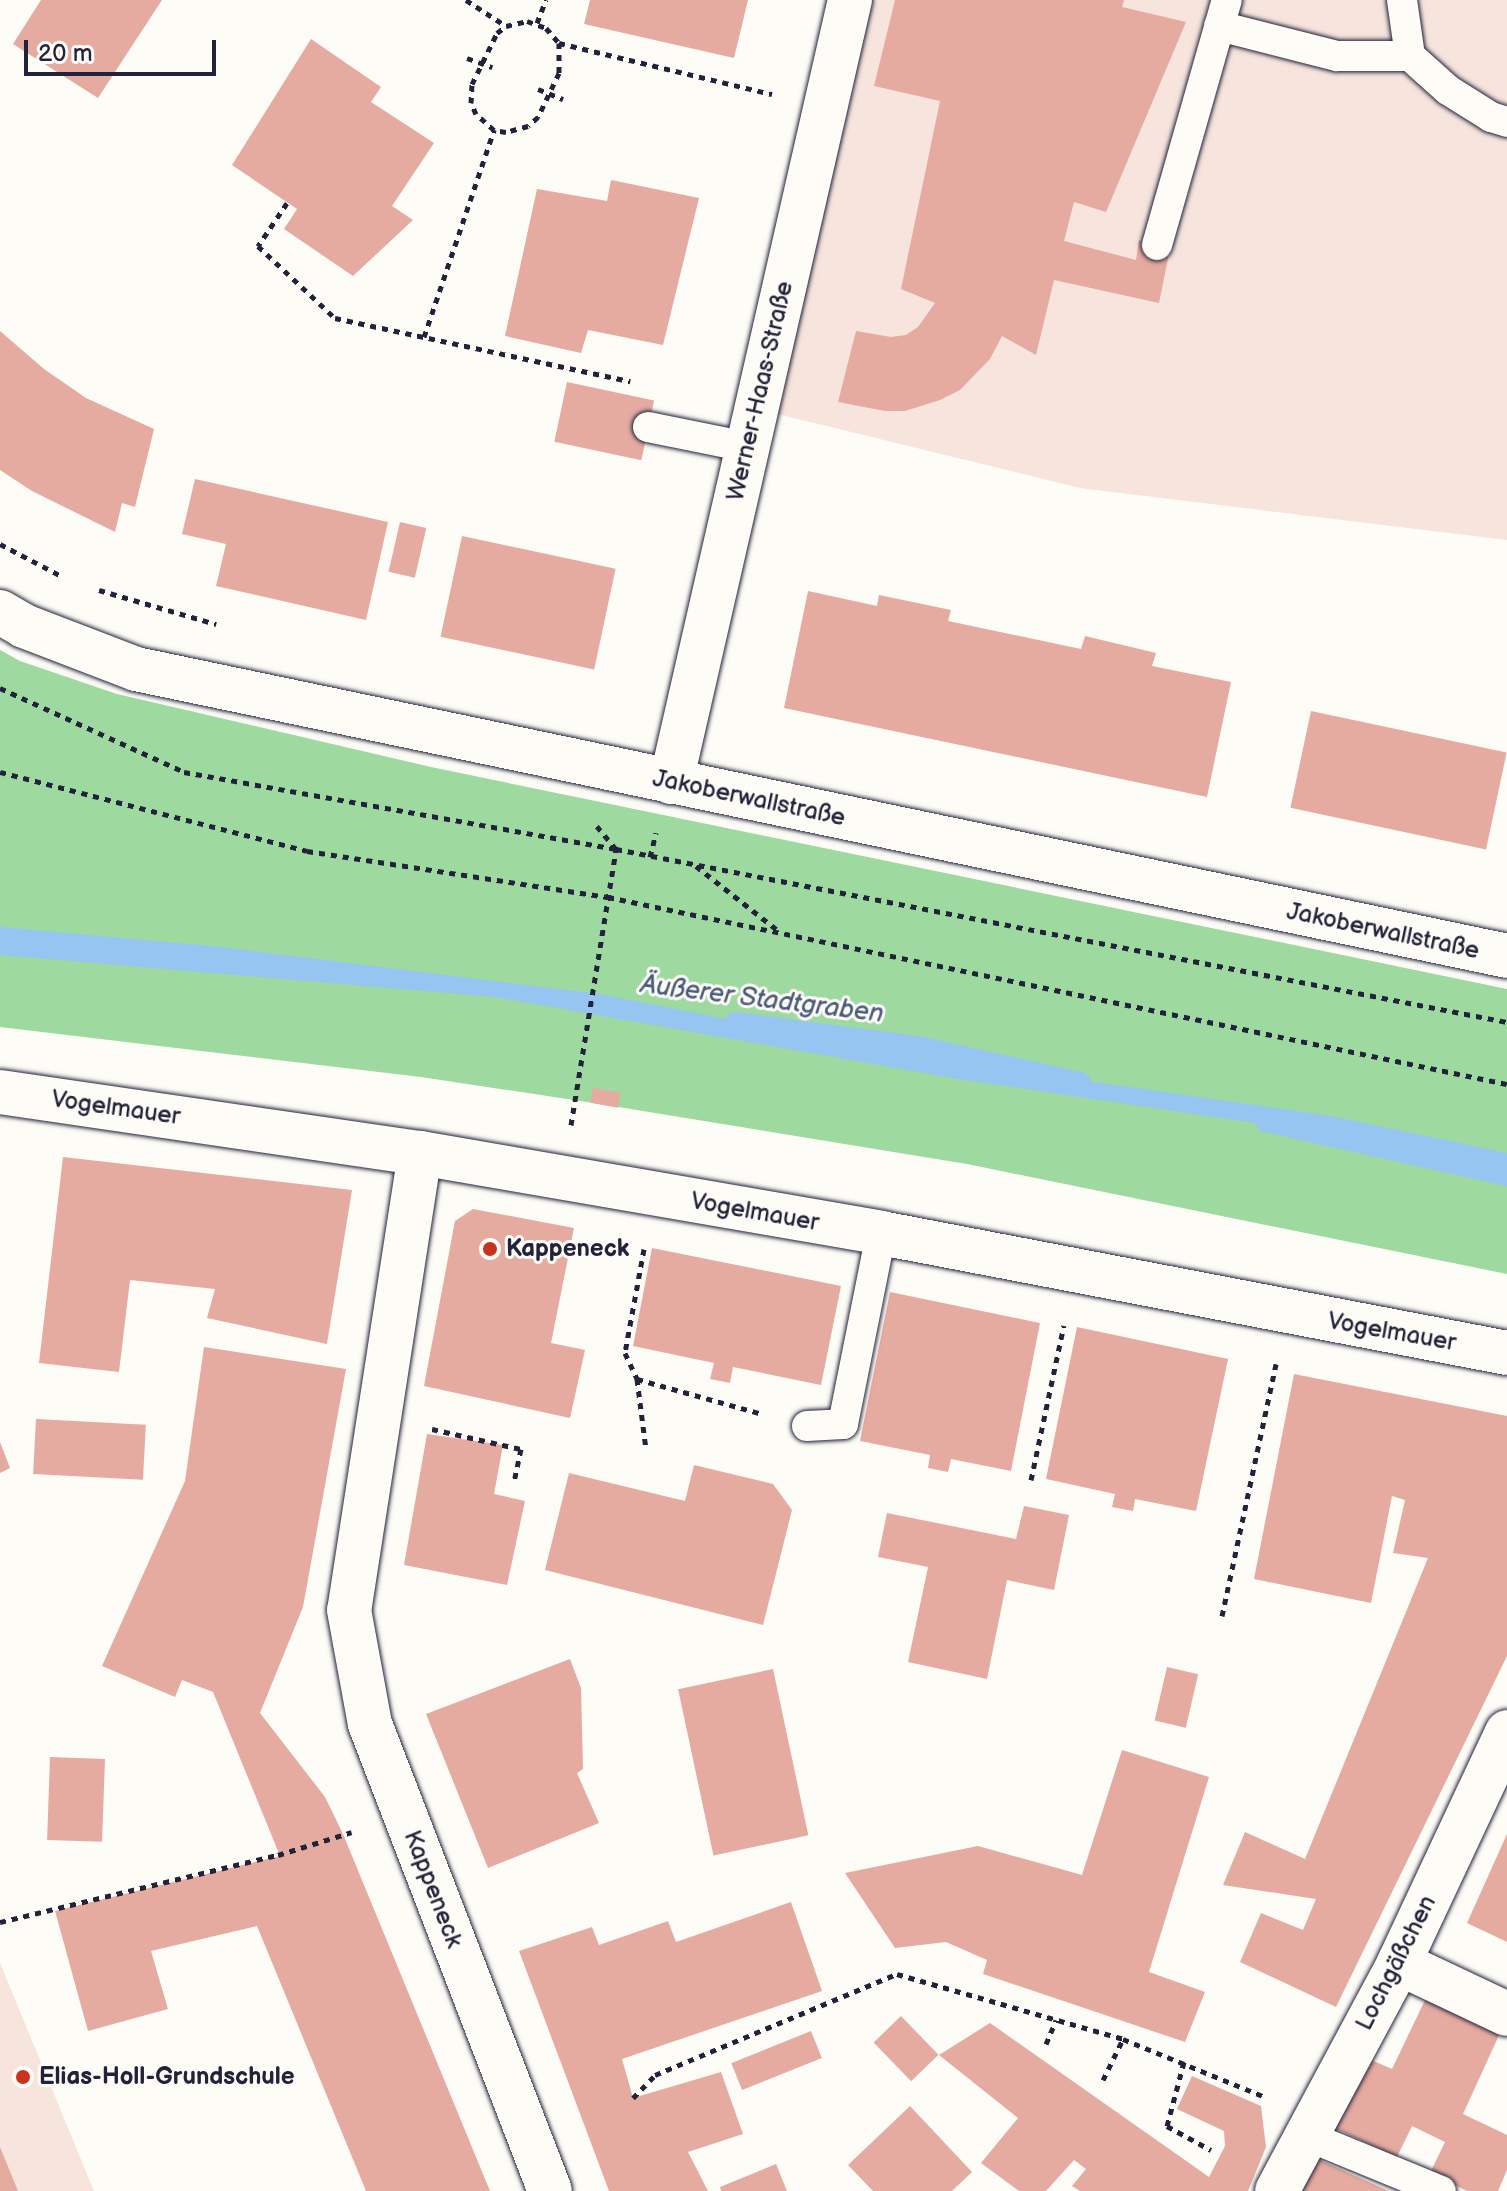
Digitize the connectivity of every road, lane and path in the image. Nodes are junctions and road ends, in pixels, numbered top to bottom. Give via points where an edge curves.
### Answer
1 (466, 0) edge
2 (546, 0) edge
3 (850, 0) edge
4 (1402, 0) edge
5 (1223, 13) edge
6 (537, 23) junction
7 (506, 26) junction
8 (559, 43) junction
9 (1410, 56) junction
10 (467, 58) dead end
11 (481, 64) junction
12 (492, 67) dead end
13 (538, 89) dead end
14 (549, 93) junction
15 (563, 99) dead end
16 (824, 106) junction
17 (1507, 122) edge
18 (494, 130) junction
19 (287, 203) dead end
20 (1157, 245) dead end
21 (424, 337) junction
22 (636, 383) dead end
23 (648, 427) dead end
24 (747, 447) junction
25 (0, 612) edge
26 (0, 688) edge
27 (0, 772) edge
28 (671, 782) junction
29 (616, 849) junction
30 (695, 865) junction
31 (608, 897) junction
32 (779, 931) junction
33 (1507, 956) edge
34 (1507, 1022) edge
35 (578, 1077) dead end
36 (1507, 1084) edge
37 (0, 1092) edge
38 (420, 1153) junction
39 (654, 1195) junction
40 (881, 1233) junction
41 (1076, 1270) junction
42 (1287, 1312) junction
43 (1507, 1353) edge
44 (637, 1379) junction
45 (380, 1418) junction
46 (807, 1426) joint
47 (646, 1449) dead end
48 (1031, 1480) dead end
49 (514, 1481) dead end
50 (1222, 1616) dead end
51 (1507, 1732) edge
52 (405, 1817) junction
53 (0, 1922) edge
54 (1399, 1963) junction
55 (1507, 2014) edge
56 (1056, 2020) junction
57 (1123, 2039) junction
58 (1046, 2044) dead end
59 (1184, 2062) junction
60 (1103, 2080) dead end
61 (633, 2098) dead end
62 (1310, 2126) junction
63 (1211, 2150) dead end
64 (550, 2191) edge
65 (1277, 2191) edge
66 (1441, 2191) edge

1 - 7 path
2 - 6 path
3 - 16 street, Werner-Haas-Straße
4 - 9 lane
5 - 9 lane via 1337,56
5 - 20 lane
6 - 7 path
6 - 8 path
7 - 11 path via 490,43
8 - 14 path via 562,63
8 - 16 path
9 - 17 lane via 1448,90
10 - 11 path
11 - 12 path
11 - 18 path via 471,103
13 - 14 path
14 - 15 path
14 - 18 path via 528,126
16 - 24 street, Werner-Haas-Straße
18 - 21 path
19 - 21 path via 258,246 335,318
21 - 22 path
23 - 24 lane
24 - 28 street, Werner-Haas-Straße
25 - 28 street, Jakoberwallstraße via 136,669
26 - 29 path via 184,772
27 - 31 path via 307,851
28 - 33 street, Jakoberwallstraße
29 - 30 path
29 - 31 path
30 - 32 path
30 - 34 path
31 - 32 path
31 - 35 path
32 - 36 path
37 - 38 street, Vogelmauer
38 - 39 street, Vogelmauer
38 - 45 street, Kappeneck
39 - 40 street, Vogelmauer
39 - 44 path via 625,1353
40 - 41 street, Vogelmauer
40 - 46 lane via 843,1424
41 - 42 street, Vogelmauer
41 - 48 path
42 - 43 street, Vogelmauer
42 - 50 path
44 - 46 path
44 - 47 path
45 - 49 path via 521,1449
45 - 52 street, Kappeneck via 349,1610 370,1724
51 - 54 street, Lochgäßchen
52 - 53 path via 278,1855
52 - 64 street, Kappeneck
54 - 55 street
54 - 62 street, Lochgäßchen
56 - 57 path
56 - 58 path
56 - 61 path via 897,1974 655,2075
57 - 59 path
57 - 60 path
59 - 62 path
59 - 63 path via 1167,2126
62 - 65 street, Lochgäßchen
62 - 66 lane

